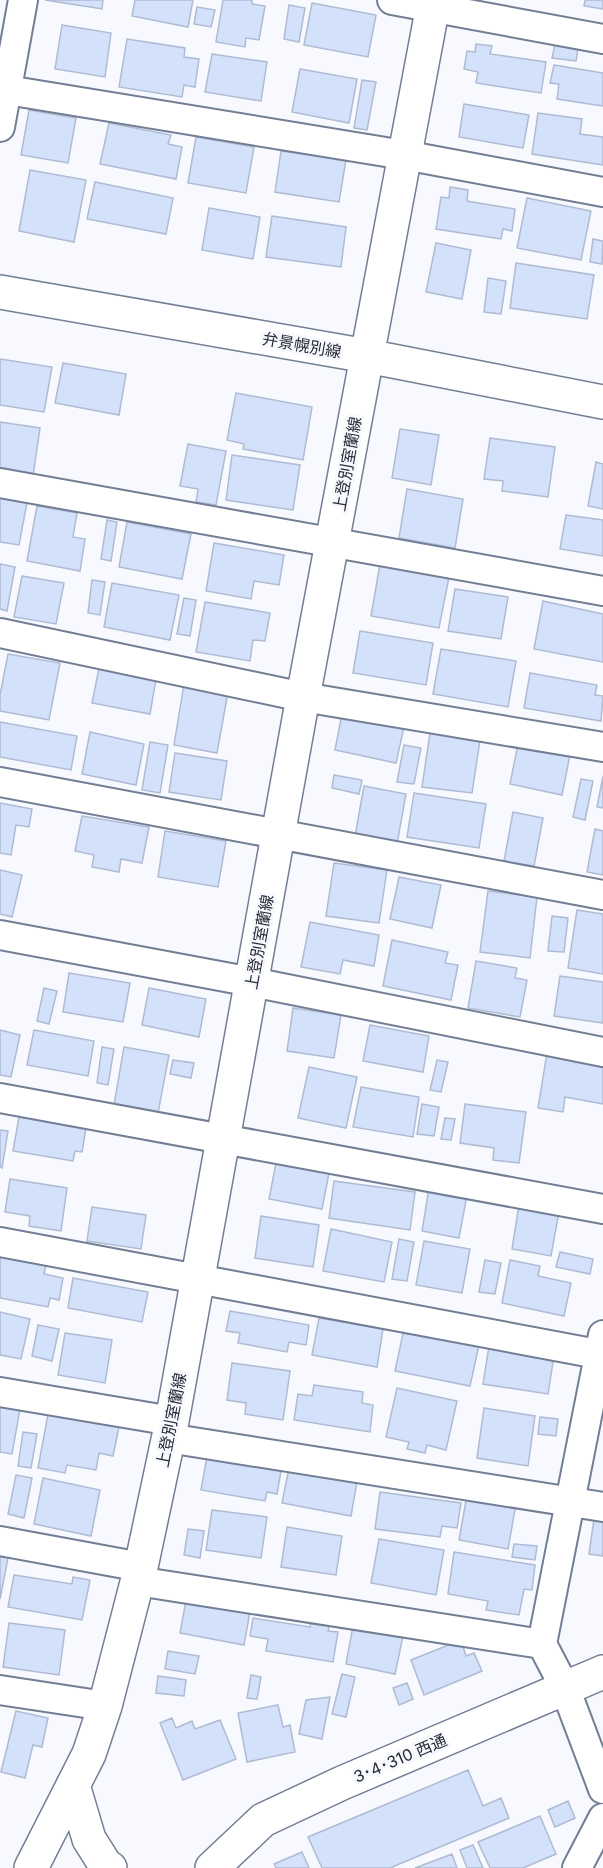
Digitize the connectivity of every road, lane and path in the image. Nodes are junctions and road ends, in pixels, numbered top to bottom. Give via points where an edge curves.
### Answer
1 (23, 0) edge
2 (392, 0) edge
3 (433, 4) edge
4 (603, 39) edge
5 (7, 90) junction
6 (0, 128) edge
7 (404, 155) junction
8 (603, 192) edge
9 (0, 292) edge
10 (367, 356) junction
11 (603, 402) edge
12 (0, 483) edge
13 (333, 542) junction
14 (603, 591) edge
15 (0, 633) edge
16 (303, 697) junction
17 (603, 747) edge
18 (0, 782) edge
19 (279, 833) junction
20 (603, 895) edge
21 (0, 935) edge
22 (252, 982) junction
23 (603, 1052) edge
24 (0, 1098) edge
25 (224, 1139) junction
26 (603, 1209) edge
27 (0, 1242) edge
28 (198, 1279) junction
29 (602, 1348) edge
30 (0, 1392) edge
31 (170, 1430) junction
32 (569, 1501) junction
33 (603, 1507) edge
34 (0, 1541) edge
35 (139, 1574) junction
36 (542, 1644) junction
37 (603, 1672) edge
38 (565, 1688) junction
39 (0, 1690) edge
40 (105, 1706) junction
41 (600, 1773) edge
42 (73, 1785) junction
43 (603, 1818) edge
44 (31, 1868) edge
45 (110, 1868) edge
46 (212, 1868) edge
47 (577, 1868) edge

1 - 5 street
2 - 3 street
3 - 4 street
3 - 7 main road, 上登別室蘭線
5 - 6 street
5 - 7 street
7 - 8 street
7 - 10 main road, 上登別室蘭線
9 - 10 main road, 弁景幌別線
10 - 11 main road, 弁景幌別線
10 - 13 main road, 上登別室蘭線
12 - 13 street
13 - 14 street
13 - 16 main road, 上登別室蘭線
15 - 16 street
16 - 17 street
16 - 19 main road, 上登別室蘭線
18 - 19 street
19 - 20 street
19 - 22 main road, 上登別室蘭線
21 - 22 street
22 - 23 street
22 - 25 main road, 上登別室蘭線
24 - 25 street
25 - 26 street
25 - 28 main road, 上登別室蘭線
27 - 28 street
28 - 29 street
28 - 31 main road, 上登別室蘭線
29 - 32 street
30 - 31 street
31 - 32 street
31 - 35 main road, 上登別室蘭線
32 - 33 street
32 - 36 street
34 - 35 street
35 - 36 street
35 - 40 main road, 上登別室蘭線
36 - 38 street
37 - 38 main road, 3･4･310 西通
38 - 41 street
38 - 46 main road, 3･4･310 西通 via 263,1820
39 - 40 street
40 - 42 main road, 上登別室蘭線 via 89,1754
42 - 44 main road, 上登別室蘭線
42 - 45 main road via 89,1839
43 - 47 street

